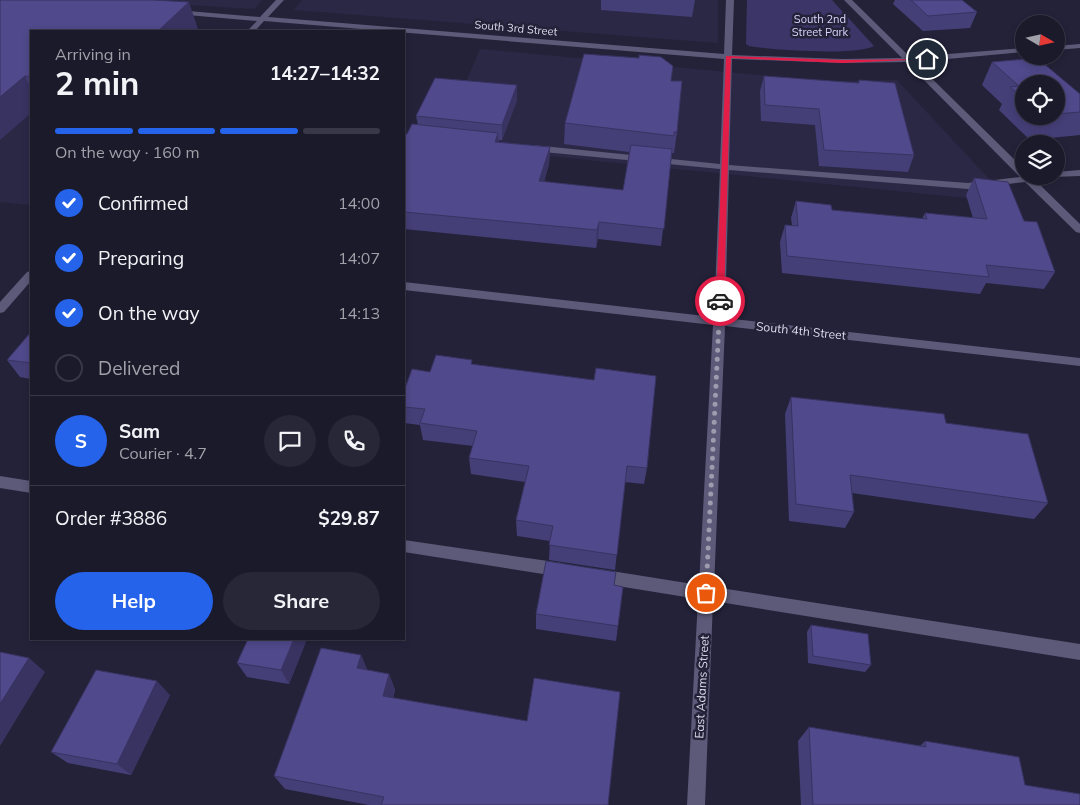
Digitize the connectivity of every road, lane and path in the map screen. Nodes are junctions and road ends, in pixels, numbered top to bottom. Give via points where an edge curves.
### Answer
1 (280, 0) edge
2 (730, 0) edge
3 (848, 0) edge
4 (164, 11) edge
5 (264, 18) junction
6 (252, 30) edge
7 (1080, 46) edge
8 (1065, 47) edge
9 (1015, 51) edge
10 (728, 57) junction
11 (908, 60) junction
12 (521, 147) edge
13 (1015, 165) edge
14 (725, 167) junction
15 (1080, 173) edge
16 (1065, 174) edge
17 (1015, 178) edge
18 (1035, 185) edge
19 (1080, 230) edge
20 (30, 275) edge
21 (405, 286) edge
22 (0, 309) edge
23 (719, 322) junction
24 (1080, 362) edge
25 (0, 482) edge
26 (30, 487) edge
27 (405, 546) edge
28 (706, 593) junction
29 (1080, 652) edge
30 (696, 805) edge

1 - 5 street
2 - 10 street, East Adams Street
3 - 11 street
4 - 5 street, South 3rd Street
5 - 6 street
5 - 10 street, South 3rd Street
7 - 8 street
9 - 11 street, South 3rd Street
10 - 11 street, South 3rd Street via 843,62
10 - 14 street, East Adams Street
11 - 13 street
12 - 14 street
14 - 17 street via 968,186
14 - 23 street, East Adams Street
15 - 16 street
18 - 19 street
20 - 22 street
21 - 23 street, South 4th Street
23 - 24 street, South 4th Street
23 - 28 street, East Adams Street
25 - 26 street
27 - 28 street
28 - 29 street
28 - 30 street, East Adams Street

